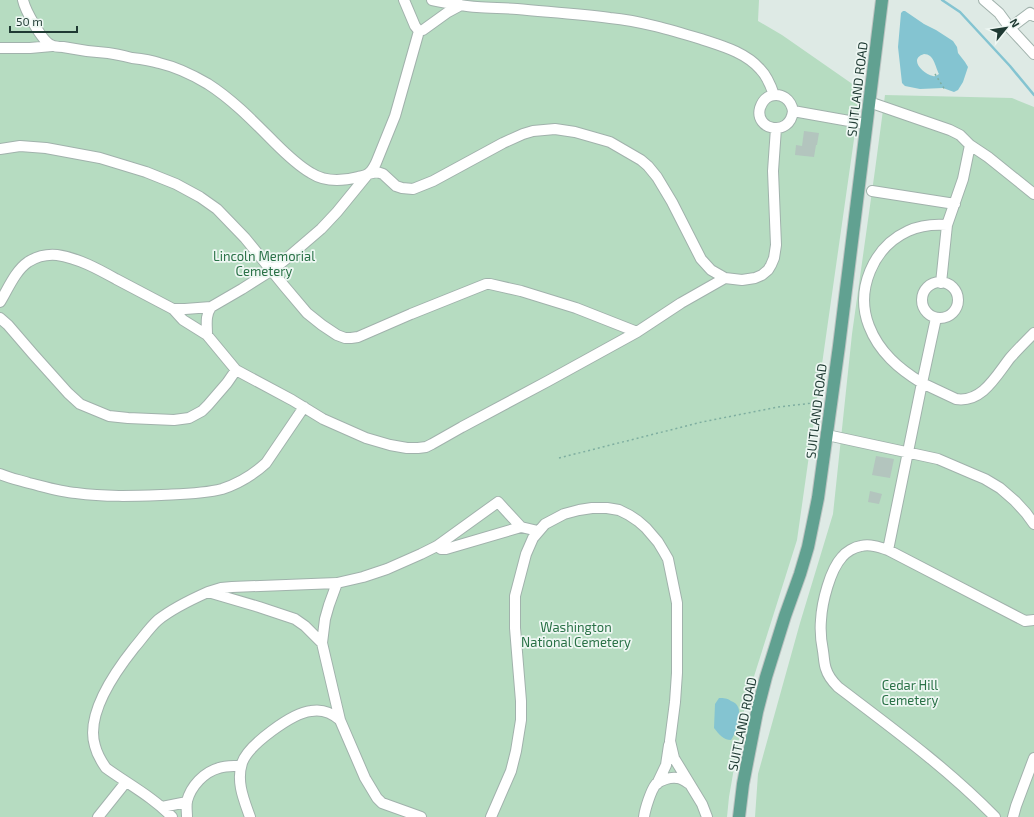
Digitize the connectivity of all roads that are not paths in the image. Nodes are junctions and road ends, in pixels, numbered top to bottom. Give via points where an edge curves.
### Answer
1 (23, 0) edge
2 (404, 0) edge
3 (432, 0) edge
4 (882, 0) edge
5 (984, 0) edge
6 (461, 5) junction
7 (1034, 16) edge
8 (1010, 28) junction
9 (419, 31) junction
10 (52, 46) junction
11 (0, 48) edge
12 (1034, 54) edge
13 (774, 95) junction
14 (869, 102) junction
15 (793, 111) junction
16 (866, 124) junction
17 (776, 128) junction
18 (970, 145) junction
19 (0, 149) edge
20 (368, 174) junction
21 (872, 191) dead end
22 (1034, 194) edge
23 (955, 204) junction
24 (947, 225) junction
25 (272, 270) junction
26 (724, 278) junction
27 (942, 283) junction
28 (0, 302) edge
29 (211, 307) junction
30 (173, 309) junction
31 (0, 318) edge
32 (936, 318) junction
33 (637, 332) junction
34 (1034, 332) edge
35 (207, 335) junction
36 (236, 370) junction
37 (922, 383) junction
38 (304, 407) junction
39 (827, 435) junction
40 (908, 453) junction
41 (0, 474) edge
42 (1034, 524) edge
43 (521, 527) junction
44 (538, 531) junction
45 (437, 546) junction
46 (888, 550) junction
47 (337, 582) junction
48 (208, 592) junction
49 (1034, 620) edge
50 (322, 643) junction
51 (340, 720) junction
52 (670, 741) junction
53 (1034, 758) edge
54 (241, 766) junction
55 (126, 782) junction
56 (688, 783) junction
57 (657, 784) junction
58 (187, 802) junction
59 (162, 807) junction
60 (98, 817) edge
61 (172, 817) edge
62 (188, 817) edge
63 (250, 817) edge
64 (421, 817) edge
65 (492, 817) edge
66 (644, 817) edge
67 (707, 817) edge
68 (740, 817) edge
69 (995, 817) edge
70 (1014, 817) edge

1 - 10 lane via 32,21 45,41
2 - 9 lane
3 - 6 lane
4 - 14 main road, SUITLAND ROAD
5 - 8 lane via 999,13
6 - 9 lane
6 - 13 lane via 611,18 664,28 716,44 747,58 763,73
7 - 8 lane via 1030,14
8 - 12 lane
9 - 20 lane via 395,116 376,164
10 - 11 lane
10 - 20 lane via 158,62 176,68 209,84 312,174 347,180
13 - 15 lane via 788,100
13 - 17 lane via 762,102 760,114 766,125
14 - 16 main road, SUITLAND ROAD
14 - 18 lane via 950,130
15 - 16 lane
15 - 17 lane via 789,123
16 - 39 main road, SUITLAND ROAD
17 - 26 lane via 773,171 776,245 774,258 768,270 755,278
18 - 22 lane
18 - 23 lane
19 - 25 lane via 20,146 46,148 100,158 176,184 217,209
20 - 25 lane via 321,229
20 - 26 lane via 377,172 396,186 413,189 503,143 533,131 555,129 595,137 610,142 648,166 672,202 701,259 711,270
21 - 23 lane
23 - 24 lane
24 - 27 lane
24 - 37 lane via 918,227 893,240 874,262 865,288 864,307 868,326 878,344 891,360
25 - 29 lane
25 - 33 lane via 307,313 329,331 345,338 358,337 490,284 576,308
26 - 33 lane
27 - 32 lane via 928,287 923,294 922,306 930,316
27 - 32 lane via 954,289 957,303 950,315
28 - 30 lane via 22,267 43,256 56,255 93,266
29 - 30 lane
29 - 35 lane via 206,318
30 - 35 lane via 183,320
31 - 36 lane via 80,404 109,416 174,420 189,418 208,405
32 - 37 lane
33 - 38 lane via 426,447 407,448 366,438 323,419
34 - 37 lane via 984,391 971,399 956,399
35 - 36 lane
36 - 38 lane
37 - 40 lane
38 - 41 lane via 261,468 221,489 198,493 130,496 86,494 46,488
39 - 40 lane
39 - 68 main road, SUITLAND ROAD via 808,547 757,712 743,784
40 - 42 lane via 938,459 985,479 1015,501
40 - 46 lane
43 - 44 lane
43 - 45 lane via 446,549
43 - 45 lane via 498,502
44 - 52 lane via 545,524 564,514 607,508 618,510 638,521 664,552 677,603 677,673
44 - 65 lane via 526,554 515,596 516,650 521,701 519,735 511,771
45 - 47 lane via 387,569
46 - 49 lane via 1025,621
46 - 69 lane via 869,545 855,548 841,557 832,572 823,602 821,620 826,670 838,687 904,736
47 - 48 lane via 232,587
47 - 50 lane via 327,612
48 - 50 lane via 295,619
48 - 55 lane via 184,603 156,622 123,662 99,703 94,730 95,747 106,768
50 - 51 lane
51 - 54 lane via 330,713 317,710 299,715 281,724 258,742 245,756
51 - 64 lane via 365,778 377,798 382,803
52 - 56 lane via 674,758
52 - 57 lane via 666,765
53 - 70 lane
54 - 58 lane via 219,767 204,776 191,789
54 - 63 lane via 241,791
55 - 59 lane
55 - 60 lane
56 - 57 lane via 677,778 669,778
56 - 67 lane
57 - 66 lane
58 - 59 lane
58 - 62 lane
59 - 61 lane

